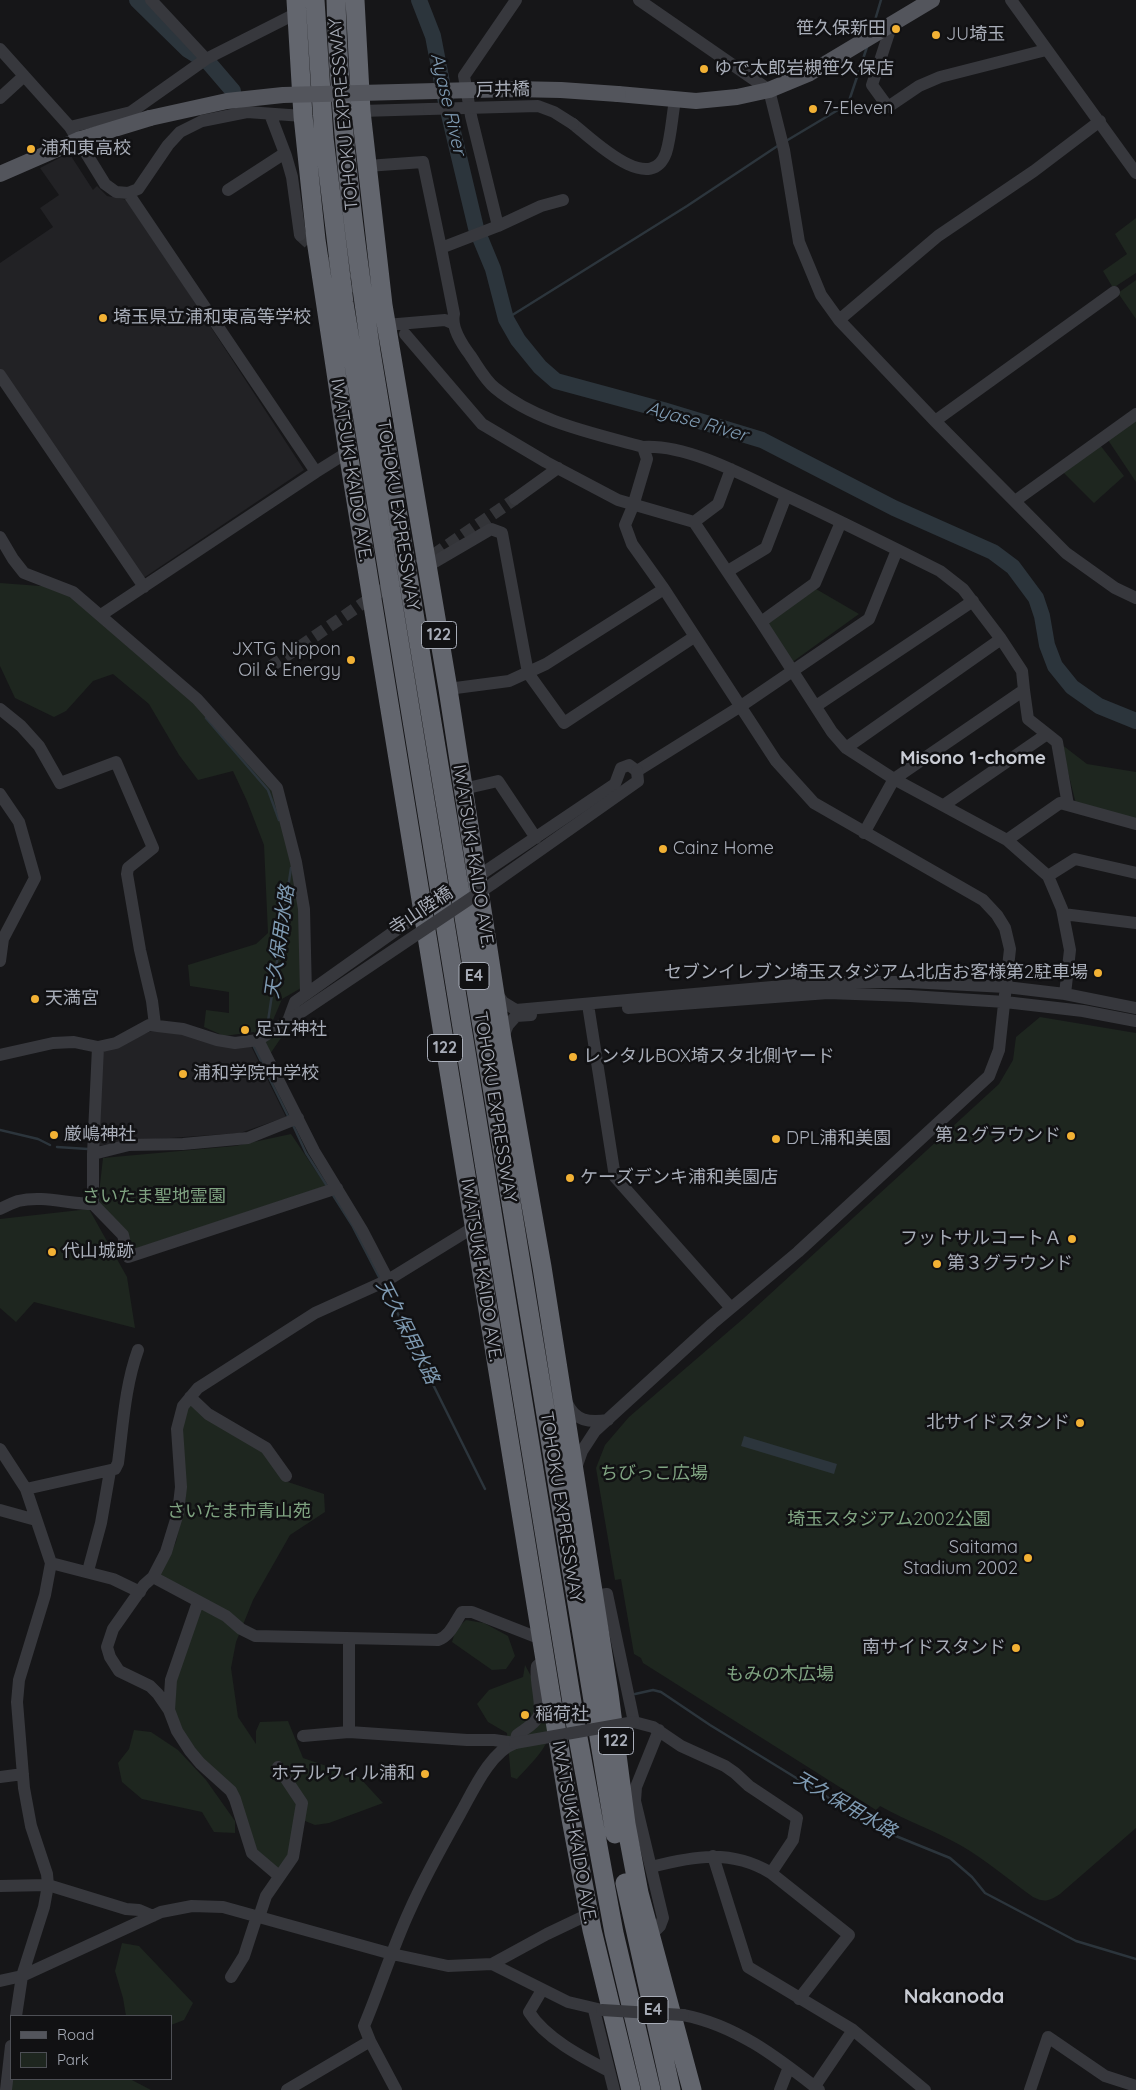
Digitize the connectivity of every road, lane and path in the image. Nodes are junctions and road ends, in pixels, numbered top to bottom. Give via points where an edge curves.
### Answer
1 (151, 0) edge
2 (336, 0) edge
3 (356, 0) edge
4 (516, 0) edge
5 (639, 0) edge
6 (932, 0) edge
7 (1011, 0) edge
8 (315, 4) edge
9 (296, 7) edge
10 (890, 26) junction
11 (0, 50) edge
12 (1046, 50) junction
13 (206, 59) junction
14 (24, 76) junction
15 (769, 90) junction
16 (0, 98) edge
17 (675, 100) junction
18 (361, 111) junction
19 (270, 114) junction
20 (303, 116) junction
21 (1100, 121) junction
22 (74, 133) junction
23 (285, 153) junction
24 (367, 166) junction
25 (0, 174) edge
26 (1136, 174) edge
27 (228, 190) dead end
28 (128, 192) junction
29 (563, 200) dead end
30 (498, 226) junction
31 (300, 235) tunnel mouth
32 (441, 248) junction
33 (1114, 292) dead end
34 (840, 320) junction
35 (452, 323) junction
36 (386, 325) junction
37 (405, 334) dead end
38 (0, 375) edge
39 (1136, 414) edge
40 (935, 421) junction
41 (643, 447) junction
42 (348, 452) junction
43 (558, 468) junction
44 (730, 469) junction
45 (316, 472) junction
46 (786, 496) junction
47 (515, 498) tunnel mouth
48 (1015, 500) junction
49 (633, 506) junction
50 (694, 522) junction
51 (841, 522) junction
52 (0, 537) edge
53 (897, 550) junction
54 (426, 567) junction
55 (728, 571) junction
56 (144, 587) junction
57 (664, 589) junction
58 (1136, 598) edge
59 (973, 601) junction
60 (101, 615) junction
61 (761, 622) junction
62 (694, 637) junction
63 (1001, 639) junction
64 (792, 672) junction
65 (528, 673) junction
66 (448, 690) junction
67 (1024, 690) junction
68 (741, 706) junction
69 (816, 706) junction
70 (0, 709) edge
71 (1047, 734) junction
72 (846, 748) junction
73 (637, 771) junction
74 (894, 779) junction
75 (463, 790) junction
76 (0, 794) edge
77 (944, 805) junction
78 (1068, 805) junction
79 (1136, 824) edge
80 (864, 833) junction
81 (536, 838) junction
82 (1007, 840) junction
83 (1136, 873) edge
84 (1048, 876) junction
85 (477, 877) junction
86 (423, 912) junction
87 (1063, 914) junction
88 (1136, 921) edge
89 (0, 962) edge
90 (1006, 987) junction
91 (494, 989) junction
92 (306, 994) junction
93 (1065, 994) junction
94 (1005, 1002) junction
95 (1136, 1008) edge
96 (589, 1011) junction
97 (288, 1021) junction
98 (1136, 1021) edge
99 (155, 1025) junction
100 (258, 1040) junction
101 (502, 1040) junction
102 (98, 1047) junction
103 (2, 1051) edge
104 (298, 1118) junction
105 (93, 1154) junction
106 (337, 1188) junction
107 (93, 1204) junction
108 (0, 1208) edge
109 (474, 1227) junction
110 (388, 1280) junction
111 (731, 1308) junction
112 (138, 1350) dead end
113 (561, 1388) junction
114 (190, 1397) junction
115 (608, 1420) junction
116 (0, 1449) edge
117 (110, 1470) junction
118 (574, 1473) junction
119 (286, 1476) dead end
120 (26, 1489) junction
121 (0, 1510) edge
122 (36, 1520) junction
123 (51, 1563) junction
124 (88, 1571) junction
125 (153, 1577) junction
126 (140, 1592) junction
127 (602, 1600) junction
128 (198, 1602) junction
129 (541, 1638) junction
130 (349, 1640) junction
131 (544, 1660) junction
132 (169, 1710) junction
133 (634, 1722) junction
134 (659, 1730) junction
135 (349, 1732) junction
136 (303, 1736) dead end
137 (515, 1743) junction
138 (278, 1767) dead end
139 (23, 1774) junction
140 (0, 1777) edge
141 (629, 1799) junction
142 (713, 1856) junction
143 (651, 1867) junction
144 (771, 1873) junction
145 (279, 1876) junction
146 (48, 1885) junction
147 (0, 1886) edge
148 (589, 1914) junction
149 (152, 1916) junction
150 (258, 1917) junction
151 (651, 1935) junction
152 (392, 1954) junction
153 (492, 1964) junction
154 (22, 1976) junction
155 (231, 1977) dead end
156 (0, 1981) edge
157 (542, 1990) junction
158 (799, 1999) junction
159 (598, 2010) junction
160 (16, 2015) edge
161 (852, 2030) junction
162 (370, 2041) junction
163 (10, 2055) edge
164 (789, 2067) junction
165 (610, 2074) junction
166 (1136, 2086) edge
167 (817, 2088) edge
168 (6, 2090) edge
169 (287, 2090) edge
170 (396, 2090) edge
171 (602, 2090) edge
172 (614, 2090) edge
173 (631, 2090) edge
174 (650, 2090) edge
175 (671, 2090) edge
176 (692, 2090) edge
177 (780, 2090) edge
178 (926, 2090) edge
179 (1030, 2090) edge

1 - 13 street
2 - 175 highway, TOHOKU EXPRESSWAY / E4 via 350,193 371,352 611,1810 634,1930
3 - 18 highway, IWATSUKI-KAIDO AVE. / 122
4 - 30 street via 464,76
5 - 15 street
6 - 10 main road
7 - 12 street
8 - 174 highway, TOHOKU EXPRESSWAY / E4 via 324,138 347,323 575,1722 614,1933
9 - 13 street
9 - 20 highway, IWATSUKI-KAIDO AVE. / 122
10 - 12 street via 872,85 888,107 940,76
10 - 15 main road via 810,74
11 - 14 street
12 - 21 street
13 - 22 street via 131,112
14 - 16 street
14 - 22 street
15 - 17 main road via 719,100
15 - 34 street via 784,150 799,242 821,295
17 - 18 street, 戸井橋, bridge via 666,152 661,162 642,169 629,166 554,112 538,106
17 - 22 main road, bridge via 513,89 283,96 227,101
18 - 24 highway, IWATSUKI-KAIDO AVE. / 122
19 - 20 street
19 - 23 street
19 - 28 street via 247,112 202,121 180,132 138,189
20 - 42 highway, IWATSUKI-KAIDO AVE. / 122 via 316,240
21 - 26 street
21 - 34 street via 1034,171 938,236
22 - 25 main road
22 - 28 street via 108,188
23 - 27 street
23 - 31 street via 292,177
24 - 32 street via 423,162
24 - 36 highway, IWATSUKI-KAIDO AVE. / 122
28 - 45 street
29 - 30 street via 541,206
30 - 32 street
32 - 35 street via 454,314
33 - 40 street
34 - 40 street
35 - 36 street via 444,320
35 - 41 street via 466,350 494,388 544,417
36 - 54 highway, IWATSUKI-KAIDO AVE. / 122
37 - 43 street via 482,424
38 - 56 street
39 - 48 street
40 - 48 street
41 - 44 street via 692,454
41 - 49 street via 647,459
42 - 45 street
42 - 86 highway, IWATSUKI-KAIDO AVE. / 122
43 - 47 street
43 - 49 street
44 - 46 street
44 - 50 street via 718,504
45 - 56 street
46 - 51 street
46 - 55 street via 766,548
48 - 58 street via 1066,553 1115,588
49 - 50 street
49 - 57 street via 625,525 632,544
50 - 55 street
51 - 53 street
51 - 61 street via 815,584
52 - 60 street via 24,573 73,592
53 - 59 street via 940,571
53 - 64 street via 869,620
54 - 65 street via 491,529 502,533
54 - 66 highway, IWATSUKI-KAIDO AVE. / 122
55 - 61 street
56 - 60 street
57 - 62 street
57 - 65 street
59 - 63 street
59 - 69 street
60 - 92 street via 197,699 277,788 304,909
61 - 64 street
62 - 65 street via 564,723
62 - 68 street
63 - 67 street via 1022,671
63 - 72 street
64 - 68 street
64 - 69 street
65 - 66 street via 510,681
66 - 75 highway, IWATSUKI-KAIDO AVE. / 122
67 - 71 street via 1028,719
67 - 74 street
68 - 73 street
68 - 80 street via 776,761 814,803
69 - 72 street
70 - 99 street via 39,746 60,783 116,762 152,848 128,868 127,874
71 - 77 street
71 - 78 street via 1057,742
72 - 74 street
73 - 81 street via 629,765 621,768 615,784
73 - 97 street, 寺山陸橋, bridge via 638,781
74 - 77 street
74 - 80 street
75 - 81 street via 498,781
75 - 85 highway, IWATSUKI-KAIDO AVE. / 122
76 - 89 street via 19,822 35,878 3,939
77 - 82 street
78 - 79 street
78 - 82 street via 1060,803
80 - 90 street via 983,900 997,915 1005,928 1010,949
81 - 85 street
82 - 84 street
83 - 84 street via 1075,859
84 - 87 street
85 - 91 highway, IWATSUKI-KAIDO AVE. / 122
86 - 92 street
86 - 109 highway, IWATSUKI-KAIDO AVE. / 122
87 - 88 street
87 - 93 street via 1070,950
90 - 91 street via 828,982 516,1010 503,1002
90 - 93 street
90 - 94 street
91 - 101 highway, IWATSUKI-KAIDO AVE. / 122
92 - 97 street via 295,1002
93 - 95 street
94 - 96 street via 828,993
94 - 98 street
94 - 111 street via 999,1050 989,1076 798,1252
96 - 101 street via 516,1016
96 - 111 street via 615,1177
97 - 100 street
99 - 100 street via 235,1043
99 - 102 street via 149,1025 116,1043
100 - 104 street
101 - 113 highway, IWATSUKI-KAIDO AVE. / 122
102 - 103 street via 74,1042
102 - 105 street
104 - 105 street via 248,1138 183,1144 129,1144
104 - 106 street
105 - 107 street
106 - 107 street via 128,1256 123,1235
106 - 110 street
107 - 108 street via 51,1199 19,1201
109 - 110 street
109 - 129 highway, IWATSUKI-KAIDO AVE. / 122
110 - 114 street via 315,1313 198,1388
111 - 115 street
112 - 117 street via 126,1395 118,1463 115,1469
113 - 115 street via 577,1418 597,1422
113 - 118 highway, IWATSUKI-KAIDO AVE. / 122
114 - 119 street via 208,1414 266,1448
114 - 125 street via 183,1406 177,1429 182,1487 178,1513 166,1552
115 - 118 street via 587,1442
116 - 120 street
117 - 120 street
117 - 124 street via 103,1515
118 - 127 highway, IWATSUKI-KAIDO AVE. / 122
120 - 122 street
121 - 122 street
122 - 123 street
123 - 124 street
123 - 139 street via 46,1595 19,1680 17,1702
124 - 126 street
125 - 126 street
125 - 128 street
126 - 132 street via 113,1629 107,1647 119,1671 150,1686
127 - 133 street
127 - 141 highway, IWATSUKI-KAIDO AVE. / 122
128 - 130 street via 255,1636
128 - 132 street via 171,1680
129 - 130 street via 472,1612 462,1612 444,1638 438,1640
129 - 131 highway, IWATSUKI-KAIDO AVE. / 122
130 - 135 street
131 - 137 street via 536,1666 535,1675 538,1718 517,1735
131 - 148 highway, IWATSUKI-KAIDO AVE. / 122
132 - 145 street via 190,1751 236,1799 252,1853
133 - 134 street
133 - 137 street, bridge
134 - 141 street
134 - 144 street via 681,1746 735,1772 797,1818 793,1840
135 - 136 street
135 - 137 street
137 - 152 street via 506,1746 495,1757 478,1783 436,1856
138 - 145 street via 302,1803 293,1857
139 - 140 street
139 - 146 street via 31,1826
141 - 143 street
141 - 151 highway, IWATSUKI-KAIDO AVE. / 122 via 639,1892
142 - 143 street via 690,1857
142 - 144 street via 742,1861
142 - 158 street via 748,1967
143 - 151 street via 663,1918
144 - 158 street via 850,1936
145 - 150 street
146 - 147 street
146 - 149 street
146 - 154 street
148 - 153 street
148 - 173 highway, IWATSUKI-KAIDO AVE. / 122
149 - 150 street via 192,1906 223,1908
149 - 154 street
150 - 152 street
150 - 155 street via 244,1956
151 - 176 highway, IWATSUKI-KAIDO AVE. / 122
152 - 153 street via 448,1966
152 - 162 street via 364,2026
153 - 157 street
154 - 156 street
154 - 160 street
157 - 159 street via 568,2002
157 - 165 street via 529,2012 534,2019 566,2047
158 - 161 street
159 - 164 street, bridge via 683,2015 713,2022 764,2049
159 - 165 street
161 - 167 street
161 - 178 street
162 - 169 street
162 - 170 street
163 - 168 street
164 - 167 street
164 - 177 street
165 - 171 street
165 - 172 street
166 - 179 street via 1105,2076 1048,2037

